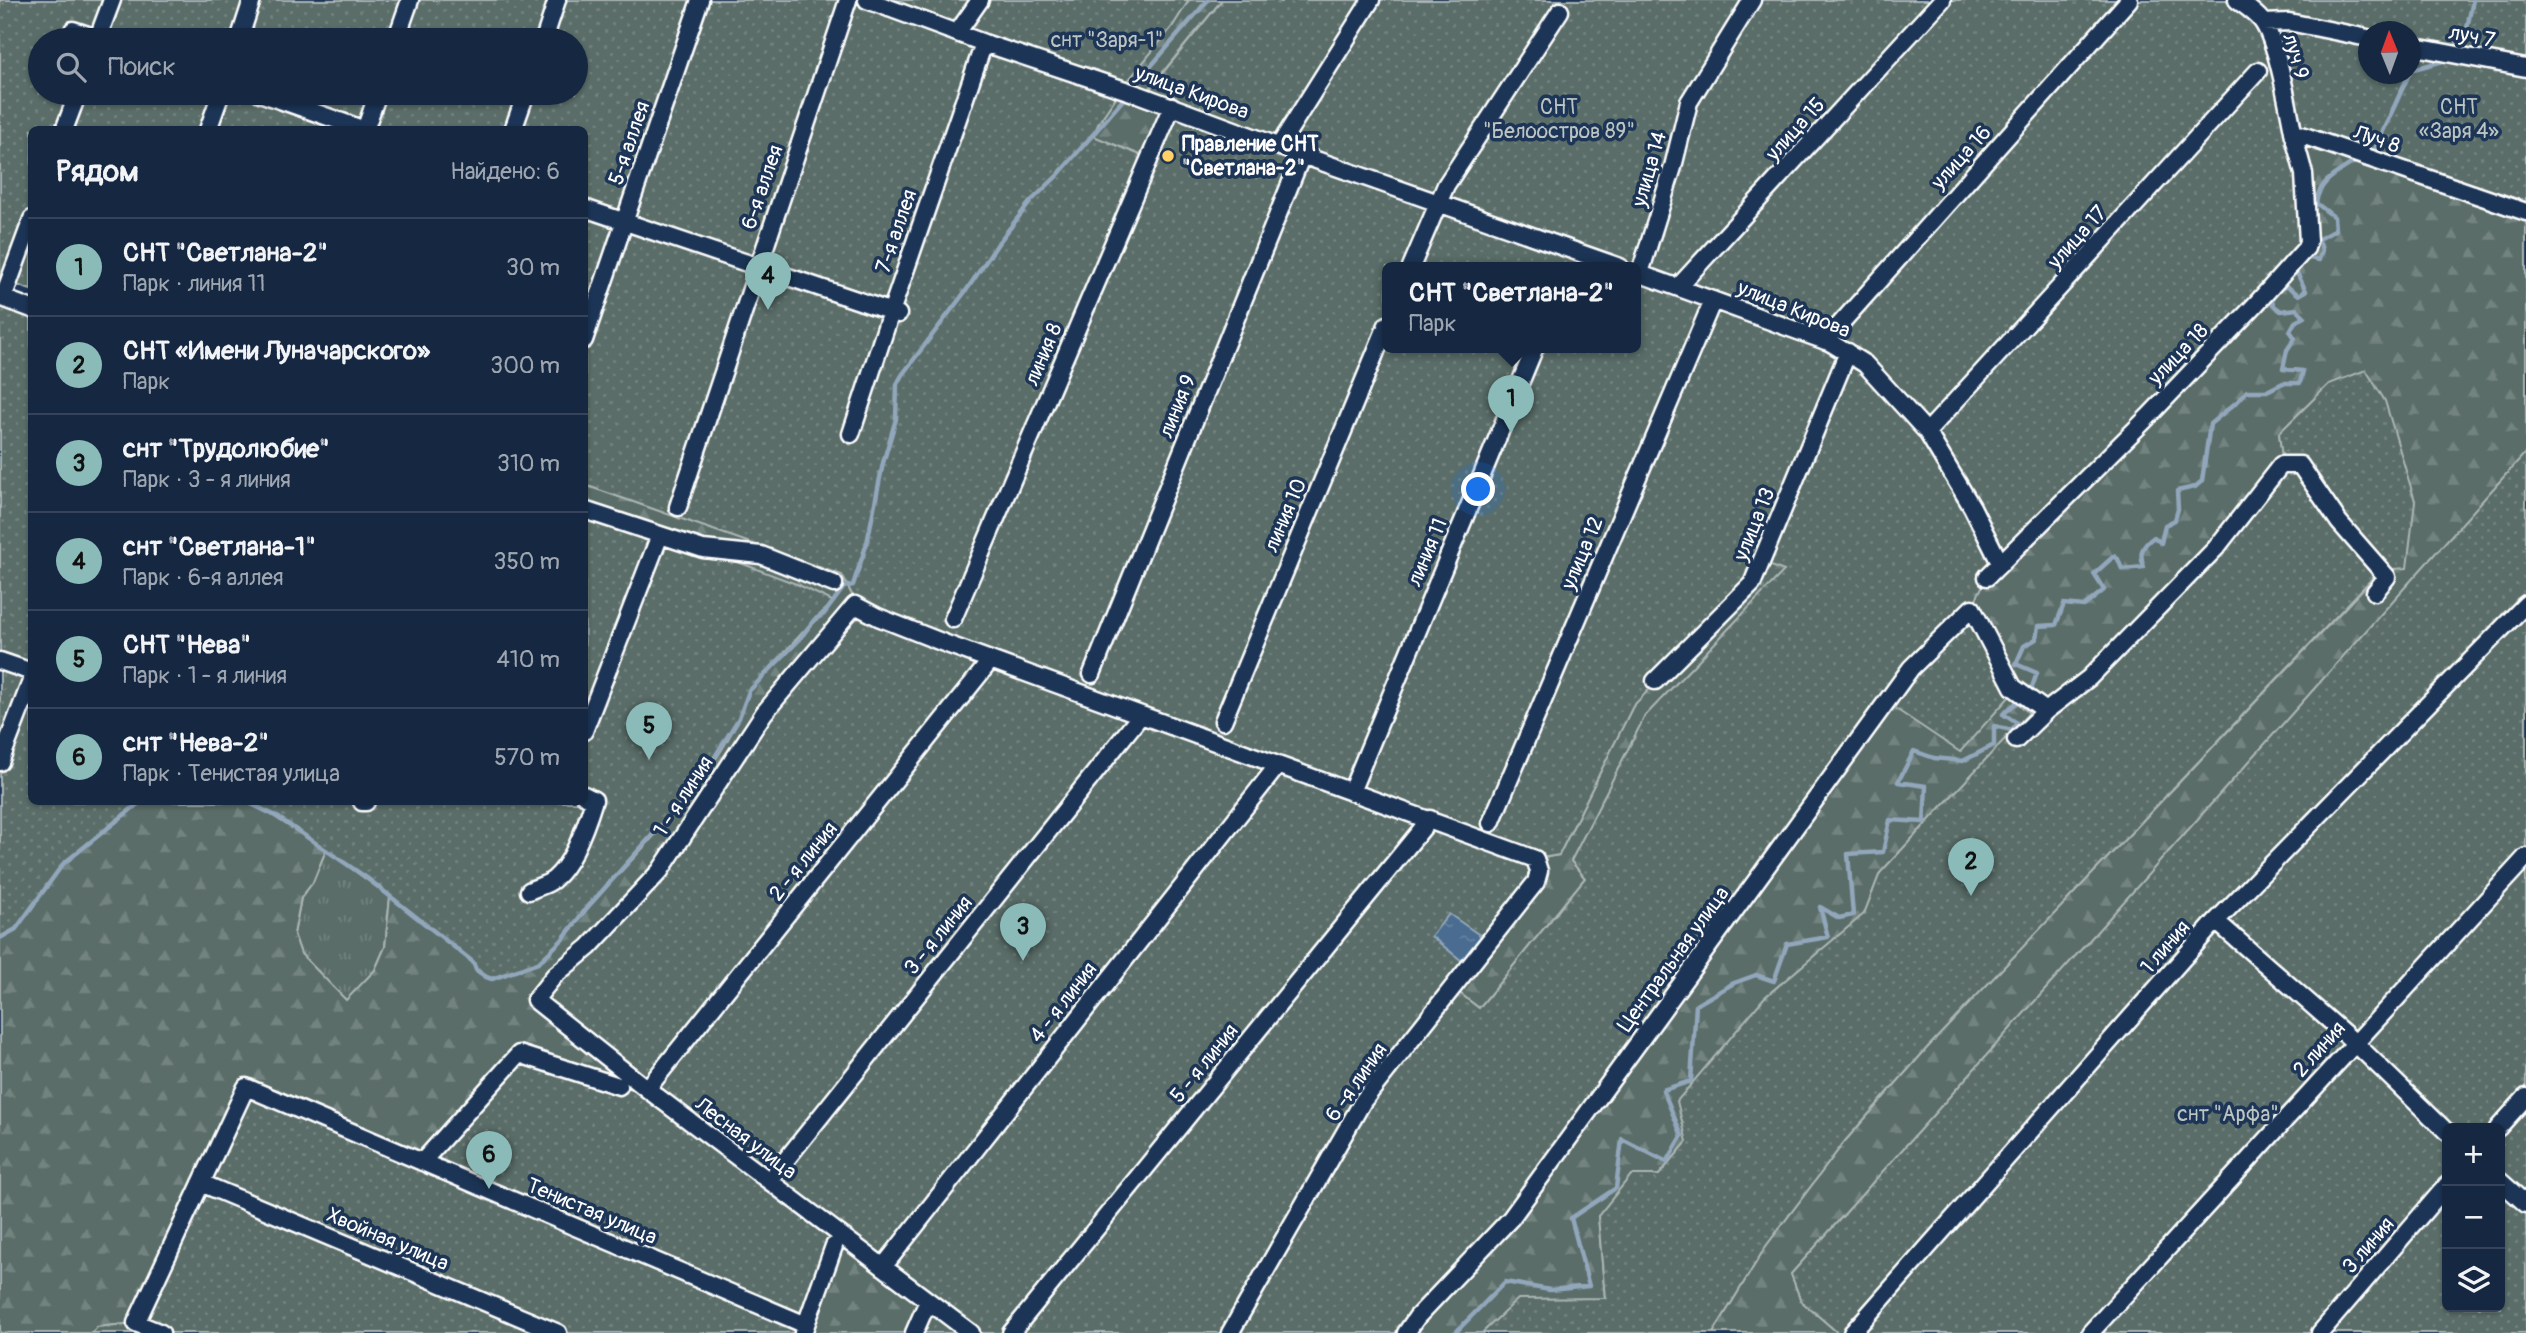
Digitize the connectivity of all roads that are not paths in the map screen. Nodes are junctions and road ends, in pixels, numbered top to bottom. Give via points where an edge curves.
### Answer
1 (112, 0) edge
2 (252, 0) edge
3 (410, 0) edge
4 (557, 0) edge
5 (700, 0) edge
6 (848, 0) edge
7 (867, 0) edge
8 (980, 0) edge
9 (1371, 0) edge
10 (1752, 0) edge
11 (1942, 0) edge
12 (2129, 0) edge
13 (2237, 0) edge
14 (1560, 11) dead end
15 (2263, 23) junction
16 (103, 28) edge
17 (243, 28) edge
18 (400, 28) edge
19 (548, 28) edge
20 (957, 33) junction
21 (2358, 36) edge
22 (985, 43) junction
23 (2421, 48) edge
24 (2526, 68) edge
25 (2258, 71) dead end
26 (73, 105) edge
27 (217, 105) edge
28 (294, 105) edge
29 (374, 105) edge
30 (522, 105) edge
31 (1172, 106) junction
32 (66, 126) edge
33 (209, 126) edge
34 (354, 126) edge
35 (366, 126) edge
36 (514, 126) edge
37 (2294, 137) junction
38 (1279, 146) junction
39 (1302, 155) junction
40 (1438, 203) junction
41 (588, 209) edge
42 (2526, 212) edge
43 (625, 222) junction
44 (28, 230) edge
45 (1571, 259) edge
46 (1413, 262) edge
47 (1589, 262) edge
48 (1641, 264) edge
49 (757, 267) junction
50 (1641, 274) edge
51 (1679, 286) junction
52 (2, 298) edge
53 (1713, 300) junction
54 (28, 308) edge
55 (894, 313) junction
56 (588, 328) edge
57 (1382, 337) edge
58 (1825, 341) junction
59 (1847, 352) junction
60 (1533, 353) edge
61 (1927, 432) junction
62 (851, 434) dead end
63 (678, 507) dead end
64 (588, 511) edge
65 (660, 535) junction
66 (2000, 563) junction
67 (1987, 577) dead end
68 (834, 584) dead end
69 (2375, 592) dead end
70 (2526, 604) edge
71 (953, 619) dead end
72 (991, 660) junction
73 (0, 661) edge
74 (28, 671) edge
75 (1092, 674) dead end
76 (1655, 681) dead end
77 (28, 688) edge
78 (2046, 711) junction
79 (1141, 715) junction
80 (588, 721) edge
81 (1223, 721) dead end
82 (2016, 740) dead end
83 (0, 762) edge
84 (1278, 765) junction
85 (1350, 792) junction
86 (588, 797) edge
87 (1430, 819) junction
88 (1491, 824) dead end
89 (2526, 857) edge
90 (529, 891) dead end
91 (2216, 921) junction
92 (2354, 1042) junction
93 (624, 1081) junction
94 (647, 1089) junction
95 (2526, 1097) edge
96 (2503, 1123) edge
97 (2442, 1127) edge
98 (422, 1162) junction
99 (769, 1181) junction
100 (201, 1183) junction
101 (2505, 1185) edge
102 (2446, 1186) edge
103 (2526, 1204) edge
104 (836, 1240) junction
105 (883, 1267) junction
106 (928, 1301) junction
107 (805, 1329) edge
108 (161, 1333) edge
109 (558, 1333) edge
110 (914, 1333) edge
111 (971, 1333) edge
112 (1012, 1333) edge
113 (1230, 1333) edge
114 (1406, 1333) edge
115 (1852, 1333) edge
116 (2090, 1333) edge
117 (2320, 1333) edge

1 - 16 street
2 - 17 street
3 - 18 street
4 - 19 street
5 - 43 street, 5-я аллея
6 - 49 street, 6-я аллея
7 - 20 street, улица Кирова
8 - 20 street
9 - 38 street
10 - 48 street, улица 14 via 1689,102
11 - 51 street, улица 15
12 - 58 street, улица 16
13 - 15 street, луч 9
14 - 40 street
15 - 21 street via 2289,22
15 - 37 street, луч 9
20 - 22 street, улица Кирова
22 - 31 street, улица Кирова
22 - 55 street, 7-я аллея
23 - 24 street, луч 7
25 - 61 street, улица 17
26 - 32 street
27 - 33 street
28 - 34 street
29 - 35 street
30 - 36 street
31 - 38 street, улица Кирова
31 - 71 street, линия 8
37 - 42 street, Луч 8
37 - 66 street, улица 18 via 2304,174 2306,248 2148,417
38 - 39 street, улица Кирова
39 - 40 street, улица Кирова
39 - 75 street, линия 9
40 - 45 street, улица Кирова
40 - 46 street
41 - 43 street
43 - 49 street
43 - 56 street, 5-я аллея
44 - 52 street
45 - 47 street, улица Кирова
49 - 55 street
49 - 63 street, 6-я аллея
50 - 51 street, улица Кирова
51 - 53 street, улица Кирова
52 - 54 street
53 - 58 street, улица Кирова
53 - 88 street, улица 12
55 - 62 street, 7-я аллея
57 - 81 street, линия 10
58 - 59 street, улица Кирова
59 - 61 street, улица Кирова via 1865,364
59 - 76 street, улица 13 via 1752,584
60 - 85 street, линия 11
61 - 66 street, улица Кирова
64 - 65 street
65 - 68 street via 703,549 761,555
65 - 80 street
66 - 67 street, улица 18
69 - 78 street via 2387,577 2339,522 2300,466 2281,465 2216,548 2089,678
70 - 91 street, 1 линия
72 - 79 street
72 - 93 street, 1 - я линия via 855,605 765,711 660,871 589,947 555,975 536,1000
72 - 94 street, 2 - я линия
73 - 74 street
77 - 83 street
78 - 82 street
78 - 114 street, Центральная улица via 2012,687 1972,608 1912,668 1511,1218
79 - 84 street
79 - 99 street, 3 - я линия
84 - 85 street
84 - 105 street, 4 - я линия
85 - 87 street
86 - 90 street via 594,800 573,852 553,880
87 - 112 street, 5 - я линия
87 - 113 street, 6 -я линия via 1535,859 1536,882 1363,1101
89 - 92 street, 2 линия
91 - 92 street
91 - 115 street, 1 линия
92 - 97 street
92 - 116 street, 2 линия
93 - 94 street, Лесная улица
93 - 98 street, Лесная улица via 519,1054
94 - 99 street, Лесная улица
95 - 96 street
98 - 100 street, Тенистая улица via 246,1087
98 - 107 street, Тенистая улица
99 - 104 street, Лесная улица
100 - 108 street via 136,1323
100 - 109 street, Хвойная улица
101 - 103 street
102 - 117 street, 3 линия
104 - 105 street, Лесная улица
104 - 107 street
105 - 106 street, Лесная улица
106 - 110 street
106 - 111 street, Лесная улица

